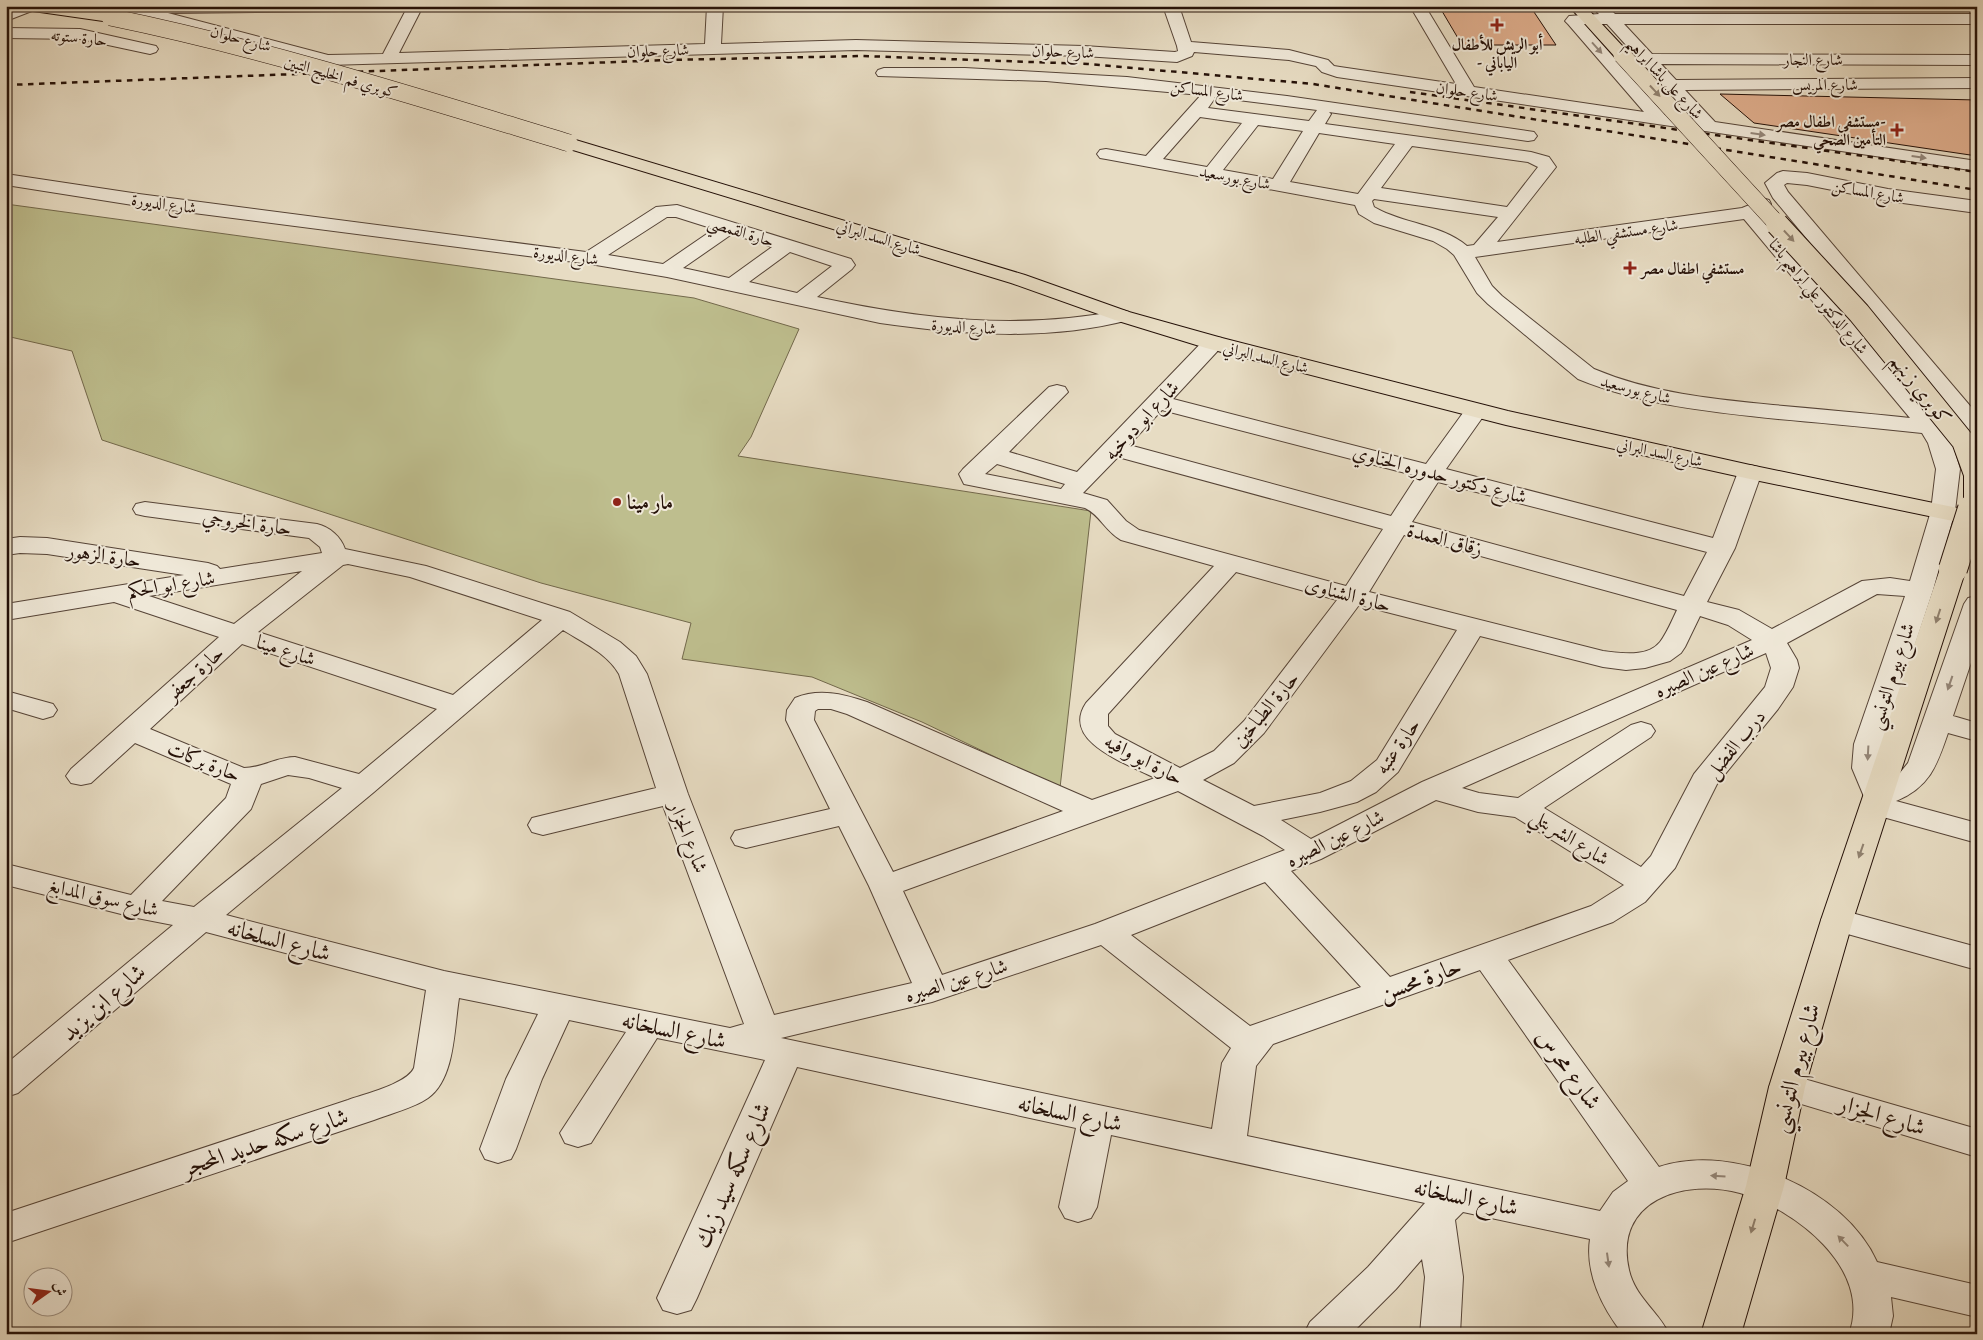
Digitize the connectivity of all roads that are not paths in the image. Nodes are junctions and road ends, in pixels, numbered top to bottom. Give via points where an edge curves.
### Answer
1 (33, 6) edge
2 (340, 6) edge
3 (416, 6) edge
4 (715, 6) edge
5 (1171, 6) edge
6 (1417, 6) edge
7 (1903, 6) edge
8 (200, 7) edge
9 (135, 8) junction
10 (79, 12) junction
11 (1580, 12) edge
12 (1604, 12) edge
13 (6, 16) edge
14 (1810, 18) junction
15 (1917, 18) junction
16 (1977, 19) edge
17 (1824, 32) dead end
18 (6, 33) edge
19 (24, 33) junction
20 (1185, 46) junction
21 (1838, 46) dead end
22 (713, 48) junction
23 (150, 49) dead end
24 (1622, 55) joint
25 (388, 59) junction
26 (1649, 59) junction
27 (1851, 60) junction
28 (1969, 60) edge
29 (884, 73) dead end
30 (1977, 74) edge
31 (1977, 83) edge
32 (1875, 84) junction
33 (1673, 85) junction
34 (1214, 91) junction
35 (1469, 92) junction
36 (1327, 107) junction
37 (1195, 111) junction
38 (1254, 119) junction
39 (1660, 120) junction
40 (1314, 127) junction
41 (1710, 127) junction
42 (1528, 136) dead end
43 (1406, 140) junction
44 (569, 143) joint
45 (1106, 154) dead end
46 (1150, 162) junction
47 (1977, 166) edge
48 (1212, 172) junction
49 (6, 180) edge
50 (1278, 186) junction
51 (1780, 194) junction
52 (1366, 197) junction
53 (1977, 208) edge
54 (1748, 212) junction
55 (1512, 213) junction
56 (730, 227) junction
57 (787, 245) junction
58 (1471, 251) junction
59 (590, 258) junction
60 (665, 270) junction
61 (733, 285) junction
62 (801, 300) junction
63 (1122, 316) junction
64 (1214, 344) junction
65 (1057, 392) dead end
66 (1158, 402) junction
67 (1476, 411) junction
68 (1928, 425) junction
69 (1977, 430) edge
70 (1115, 449) junction
71 (1977, 465) edge
72 (1948, 469) junction
73 (1432, 472) junction
74 (1750, 472) junction
75 (1074, 489) junction
76 (145, 509) dead end
77 (1943, 512) junction
78 (1977, 519) edge
79 (1398, 526) junction
80 (6, 547) edge
81 (1722, 548) junction
82 (336, 557) junction
83 (1231, 562) junction
84 (230, 575) junction
85 (1920, 590) junction
86 (116, 594) junction
87 (1353, 596) junction
88 (1694, 606) junction
89 (6, 612) edge
90 (1975, 616) edge
91 (561, 618) junction
92 (1472, 627) junction
93 (238, 634) junction
94 (1769, 642) junction
95 (6, 699) edge
96 (457, 706) junction
97 (43, 710) dead end
98 (1937, 721) junction
99 (131, 731) junction
100 (1641, 731) dead end
101 (1977, 732) edge
102 (81, 776) dead end
103 (248, 779) junction
104 (1182, 779) junction
105 (364, 785) junction
106 (1433, 789) junction
107 (673, 794) junction
108 (1878, 801) junction
109 (1523, 808) junction
110 (1092, 812) junction
111 (849, 814) junction
112 (1250, 816) junction
113 (544, 825) dead end
114 (1977, 833) edge
115 (746, 838) dead end
116 (1670, 849) joint
117 (1310, 852) junction
118 (1270, 868) junction
119 (6, 874) edge
120 (1644, 883) junction
121 (885, 886) junction
122 (137, 907) junction
123 (200, 919) junction
124 (1837, 920) junction
125 (1106, 932) junction
126 (1487, 955) junction
127 (1977, 958) edge
128 (444, 983) junction
129 (932, 990) junction
130 (1384, 991) junction
131 (559, 1006) junction
132 (649, 1024) junction
133 (775, 1041) junction
134 (1252, 1046) junction
135 (6, 1084) edge
136 (1787, 1087) junction
137 (1096, 1118) junction
138 (578, 1133) dead end
139 (1977, 1143) edge
140 (1228, 1146) junction
141 (498, 1149) dead end
142 (1651, 1184) junction
143 (1765, 1186) junction
144 (1446, 1205) junction
145 (1078, 1207) dead end
146 (6, 1228) edge
147 (1609, 1228) junction
148 (1866, 1275) junction
149 (677, 1298) dead end
150 (1977, 1301) edge
151 (1324, 1334) edge
152 (1440, 1334) edge
153 (1650, 1334) edge
154 (1721, 1334) edge
155 (1869, 1334) edge

1 - 10 main road
1 - 13 street
2 - 8 street
3 - 25 street
4 - 22 street
5 - 20 street
6 - 35 street
7 - 15 street
8 - 9 street
9 - 10 street
9 - 25 street, شارع حلوان via 316,58 338,61
10 - 19 street
10 - 44 main road, كوبري فم الخليج التبين, bridge via 189,33
11 - 12 street
11 - 24 main road, شارع على باشا ابراهيم
11 -> 39 street, شارع على باشا ابراهيم via 1574,21
12 - 14 street
12 - 26 street, شارع على باشا ابراهيم
14 - 15 street
14 - 17 street
15 - 16 street
15 - 28 street via 1939,39
18 - 19 street, حارة ستوته
19 - 23 street, حارة ستوته via 80,34
20 - 22 street, شارع حلوان via 1186,53 1177,57 1084,51 856,45
20 - 35 street, شارع حلوان via 1289,55 1322,63 1336,72
21 - 27 street
22 - 25 street, شارع حلوان
24 -> 108 main road, كوبري زينهم, bridge via 1859,312 1963,441 1975,474 1975,500
26 - 27 street, شارع النجار
26 - 33 street, شارع على باشا ابراهيم
27 - 28 street, شارع النجار
27 - 32 street
28 - 30 street
29 - 34 street, شارع المساكن via 1029,74
31 - 32 street, شارع المريس
32 - 33 street, شارع المريس
33 - 41 street, شارع على باشا ابراهيم
34 - 36 street, شارع المساكن
34 - 37 street
35 - 39 street, شارع حلوان
36 - 40 street
36 - 42 street, شارع المساكن
37 - 38 street
37 - 46 street
38 - 40 street
38 - 48 street
39 - 41 street, شارع حلوان
40 - 43 street
40 - 50 street
41 -> 47 street, شارع حلوان
43 - 52 street
43 - 55 street via 1544,161 1547,167
44 - 63 main road, شارع السد البراني via 1018,279
45 - 46 street, شارع بورسعيد
46 - 48 street, شارع بورسعيد
48 - 50 street, شارع بورسعيد
49 - 59 street, شارع الديورة
50 - 52 street, شارع بورسعيد
51 - 53 street, شارع المساكن via 1774,183 1776,180 1793,177
51 - 54 street via 1763,198 1760,208
51 - 69 street, شارع الدكتور علي ابراهيم باشا
52 - 55 street
52 - 58 street, شارع بورسعيد via 1366,210 1381,220 1440,237
54 - 58 street, شارع مستشفي الطلبه
54 - 68 street, شارع الدكتور علي ابراهيم باشا
55 - 58 street
56 - 57 street, حارة القمصي
56 - 59 street, حارة القمصي via 677,211 663,211
56 - 60 street
57 - 61 street
57 - 62 street, حارة القمصي via 845,265
58 - 68 street, شارع بورسعيد via 1477,278 1495,300 1569,362 1603,381 1705,405
59 - 60 street, شارع الديورة
60 - 61 street, شارع الديورة
61 - 62 street, شارع الديورة
62 - 63 street, شارع الديورة via 880,317 1002,329 1078,325
63 - 64 main road, شارع السد البراني
64 - 66 street, شارع ابو دوخيه
64 - 67 main road, شارع السد البراني
65 - 75 street, حارة الشناوى via 971,474 972,479
66 - 70 street, شارع ابو دوخيه
66 - 73 street, شارع دكتور حدوره الحناوي
67 - 73 street, حارة الطباخين
67 - 74 main road, شارع السد البراني
68 - 69 street, شارع بورسعيد
68 - 72 street, شارع الدكتور علي ابراهيم باشا via 1940,443
70 - 75 street, شارع ابو دوخيه
70 - 79 street, زقاق العمدة
71 - 72 street
72 - 77 street, شارع الدكتور علي ابراهيم باشا
73 - 79 street, حارة الطباخين
73 - 81 street, شارع دكتور حدوره الحناوي
74 - 77 main road, شارع السد البراني
74 - 81 street, حارة الشناوى
75 - 83 street, حارة الشناوى via 1101,505 1114,525 1130,535
76 - 82 street, حارة الخروجي via 317,532 331,544
77 - 78 main road, شارع السد البراني
77 - 85 street, شارع بيرم التونسي
79 - 87 street, حارة الطباخين
79 - 88 street, زقاق العمدة
80 - 84 street, حارة الزهور via 20,544 47,546
81 - 88 street, حارة الشناوى
82 - 84 street, شارع ابو الحكم
82 - 91 street via 360,557 417,571
82 - 93 street, حارة جعفر
83 - 87 street, حارة الشناوى
83 - 104 street, حارة ابو وافيه via 1092,716 1096,733 1105,740
84 - 86 street, شارع ابو الحكم
85 - 94 street, شارع عين الصيره via 1871,587
85 -> 108 street, شارع بيرم التونسي via 1868,744 1867,768
86 - 89 street, شارع ابو الحكم
86 - 93 street, شارع مينا
87 - 92 street, حارة الشناوى
87 - 104 street, حارة الطباخين via 1239,744 1224,757
88 - 92 street, حارة الشناوى via 1671,647 1660,655 1626,662
88 - 94 street, زقاق العمدة via 1750,624
90 -> 98 street
91 - 96 street, شارع السلخانه
91 - 107 street, شارع الجزار via 610,648 626,662 633,674
92 - 112 street, حارة عتبه via 1388,766 1375,778 1356,791 1336,798
93 - 96 street, شارع مينا
93 - 99 street, حارة جعفر
94 - 106 street, شارع عين الصيره
94 - 116 street, درب الفضل via 1783,658 1786,669 1776,692 1704,781
95 - 97 street
96 - 105 street, شارع السلخانه
98 - 101 street
98 - 108 street via 1916,775 1909,783
99 - 102 street, حارة جعفر
99 - 103 street, حارة بركات
100 - 109 street
103 - 105 street, حارة بركات via 290,766
103 - 122 street via 240,802
104 - 110 street, حارة الطباخين
104 - 112 street, حارة ابو وافيه
105 - 123 street, شارع السلخانه
106 - 109 street, شارع الشربتلي via 1478,802
106 - 117 street, شارع عين الصيره
107 - 113 street
107 - 133 street, شارع الجزار
108 - 114 street
108 -> 124 main road, شارع بيرم التونسي
109 - 120 street, شارع الشربتلي
110 - 111 street via 857,708 832,700 814,701 801,709 800,720
110 - 121 street, حارة الطباخين
111 - 115 street
111 - 121 street
112 - 117 street, حارة ابو وافيه
116 - 120 street, حارة محسن via 1664,861
117 - 118 street, شارع عين الصيره
118 - 125 street, شارع عين الصيره
118 - 130 street
119 - 122 street, شارع سوق المدابغ
120 - 126 street, حارة محسن via 1634,894 1602,914
121 - 129 street
122 - 123 street, شارع سوق المدابغ
123 - 128 street, شارع السلخانه
123 - 135 street, شارع ابن يزيد
124 - 127 street
124 - 136 main road, شارع بيرم التونسي
125 - 129 street, شارع عين الصيره
125 - 134 street
126 - 130 street, حارة محسن
126 - 142 street, شارع محرس
128 - 131 street, شارع السلخانه
128 - 146 street, شارع سكه حديد المحجر via 431,1068 427,1080 414,1090
129 - 133 street, شارع عين الصيره
130 - 134 street, حارة محسن via 1261,1035
131 - 132 street, شارع السلخانه
131 - 141 street via 524,1079
132 - 133 street, شارع السلخانه via 728,1042
132 - 138 street
133 - 137 street, شارع السلخانه
133 - 149 street, شارع سكه سيد زيك
134 - 140 street, حارة محسن via 1239,1063
136 - 139 street, شارع الجزار
136 - 143 main road, شارع بيرم التونسي
137 - 140 street, شارع السلخانه
137 - 145 street
140 - 144 street, شارع السلخانه
143 -> 142 street via 1724,1176 1685,1175
142 - 147 street via 1625,1202
148 -> 143 street via 1850,1248 1826,1223 1797,1202
143 -> 154 main road, شارع بيرم التونسي
144 - 147 street, شارع السلخانه
144 - 151 street via 1382,1278
144 - 152 street
147 -> 153 street via 1607,1258 1616,1290 1637,1323
148 - 150 street
148 - 155 street via 1873,1302

